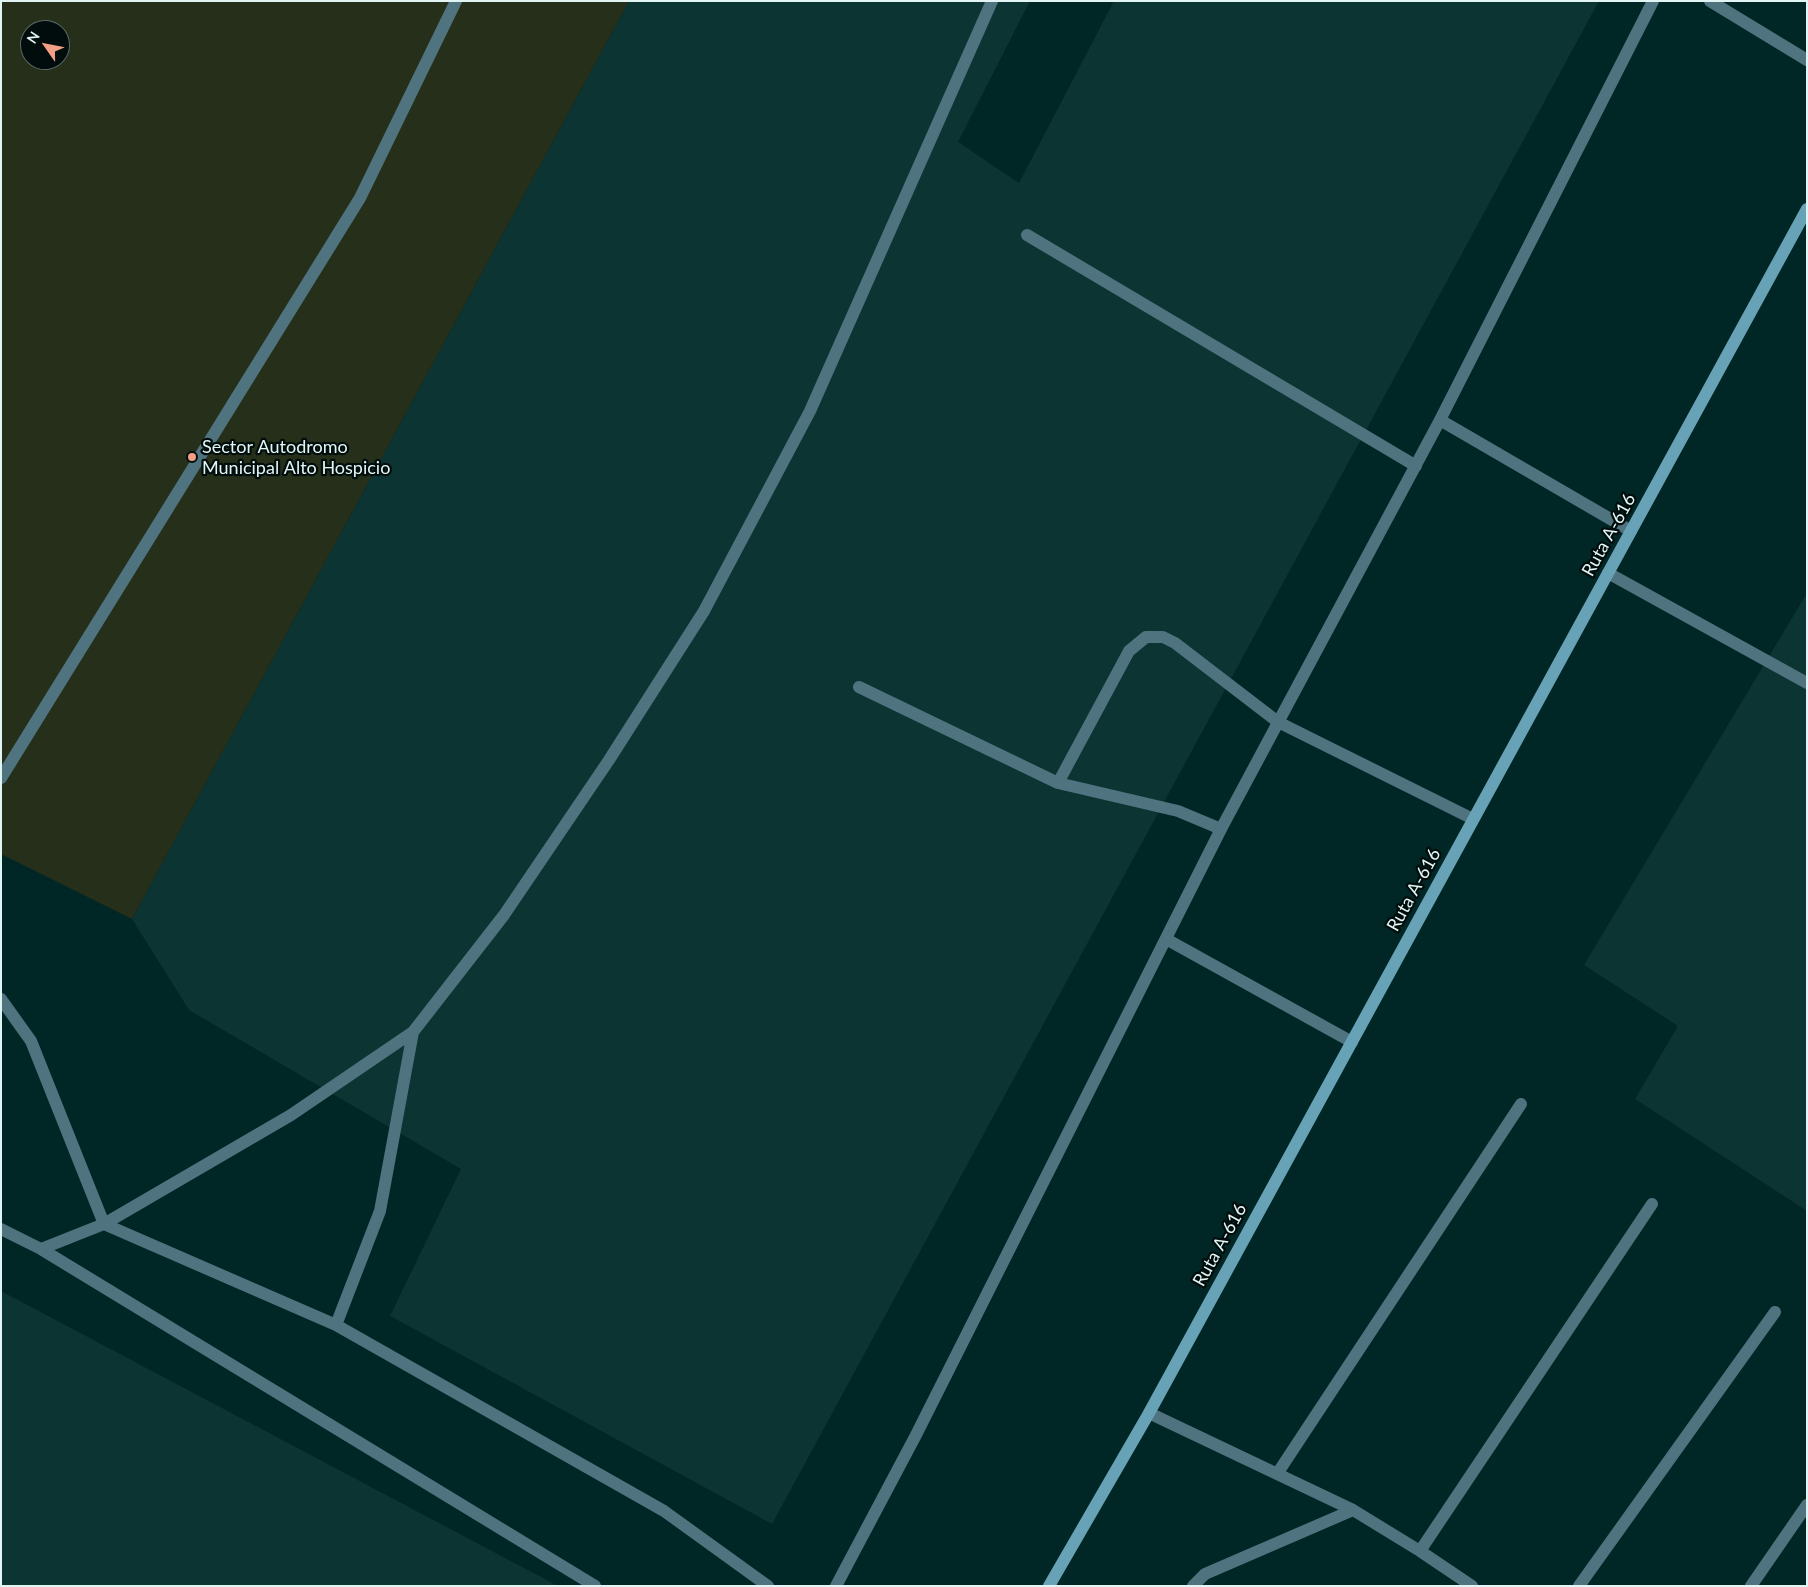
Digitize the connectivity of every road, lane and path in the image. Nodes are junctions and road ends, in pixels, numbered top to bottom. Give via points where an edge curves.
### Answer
1 (456, 1) edge
2 (992, 1) edge
3 (1653, 1) edge
4 (1710, 1) edge
5 (1807, 60) edge
6 (1807, 209) edge
7 (1027, 236) dead end
8 (1440, 420) junction
9 (1416, 466) junction
10 (1631, 531) junction
11 (1608, 573) junction
12 (1807, 683) edge
13 (859, 687) dead end
14 (1278, 722) junction
15 (1, 778) edge
16 (1058, 783) junction
17 (1473, 820) junction
18 (1221, 829) junction
19 (1166, 939) junction
20 (1, 999) edge
21 (413, 1032) junction
22 (1352, 1042) junction
23 (1521, 1104) dead end
24 (1652, 1204) dead end
25 (104, 1224) junction
26 (1, 1230) edge
27 (41, 1249) junction
28 (1775, 1312) dead end
29 (336, 1325) junction
30 (1149, 1413) junction
31 (1277, 1474) junction
32 (1807, 1505) edge
33 (1353, 1510) junction
34 (1420, 1551) junction
35 (595, 1586) edge
36 (768, 1586) edge
37 (836, 1586) edge
38 (1049, 1586) edge
39 (1193, 1586) edge
40 (1472, 1586) edge
41 (1579, 1586) edge
42 (1751, 1586) edge

1 - 15 street via 360,198
2 - 21 street via 810,411 704,612 504,915
3 - 8 street
4 - 5 street
6 - 10 main road, Ruta A-616
7 - 9 street
8 - 9 street
8 - 10 street
9 - 14 street
10 - 11 main road, Ruta A-616
11 - 12 street
11 - 17 main road, Ruta A-616
13 - 16 street
14 - 16 street via 1175,643 1163,637 1146,637 1129,652
14 - 17 street
14 - 18 street
16 - 18 street via 1178,811
17 - 22 main road, Ruta A-616
18 - 19 street
19 - 22 street
19 - 37 street via 916,1435
20 - 25 street via 31,1041
21 - 25 street via 291,1115
21 - 29 street via 380,1211
22 - 30 main road, Ruta A-616
23 - 31 street
24 - 34 street
25 - 27 street
25 - 29 street
26 - 27 street
27 - 35 street
28 - 41 street
29 - 36 street via 664,1511
30 - 31 street
30 - 38 main road, Ruta A-616
31 - 33 street
32 - 42 street
33 - 34 street
33 - 39 street via 1205,1574
34 - 40 street

